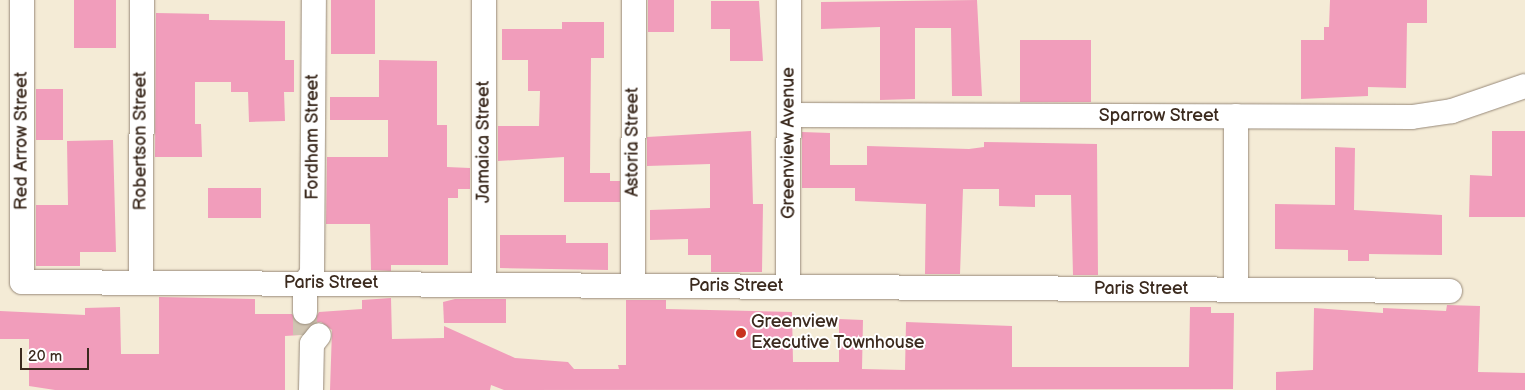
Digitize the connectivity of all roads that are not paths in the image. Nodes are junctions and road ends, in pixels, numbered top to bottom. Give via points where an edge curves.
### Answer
1 (22, 0) edge
2 (142, 0) edge
3 (314, 0) edge
4 (484, 0) edge
5 (634, 0) edge
6 (790, 0) edge
7 (1525, 86) edge
8 (789, 115) junction
9 (1236, 116) junction
10 (11, 199) edge
11 (312, 280) junction
12 (22, 282) joint
13 (140, 282) junction
14 (484, 284) junction
15 (633, 285) junction
16 (788, 286) junction
17 (1236, 289) junction
18 (1450, 291) dead end
19 (312, 312) tunnel mouth
20 (312, 338) tunnel mouth
21 (311, 390) edge

1 - 10 street, Red Arrow Street
2 - 13 street, Robertson Street
3 - 11 street, Fordham Street
4 - 14 street, Jamaica Street
5 - 15 street, Astoria Street
6 - 8 street, Greenview Avenue
7 - 9 street, Sparrow Street via 1431,115
8 - 9 street, Sparrow Street
8 - 16 street, Greenview Avenue
9 - 17 street
10 - 12 street, Red Arrow Street
11 - 13 street, Paris Street
11 - 14 street, Paris Street
11 - 19 street, Fordham Street
12 - 13 street, Paris Street
14 - 15 street, Paris Street
15 - 16 street, Paris Street
16 - 17 street, Paris Street
17 - 18 street, Paris Street
20 - 21 street

